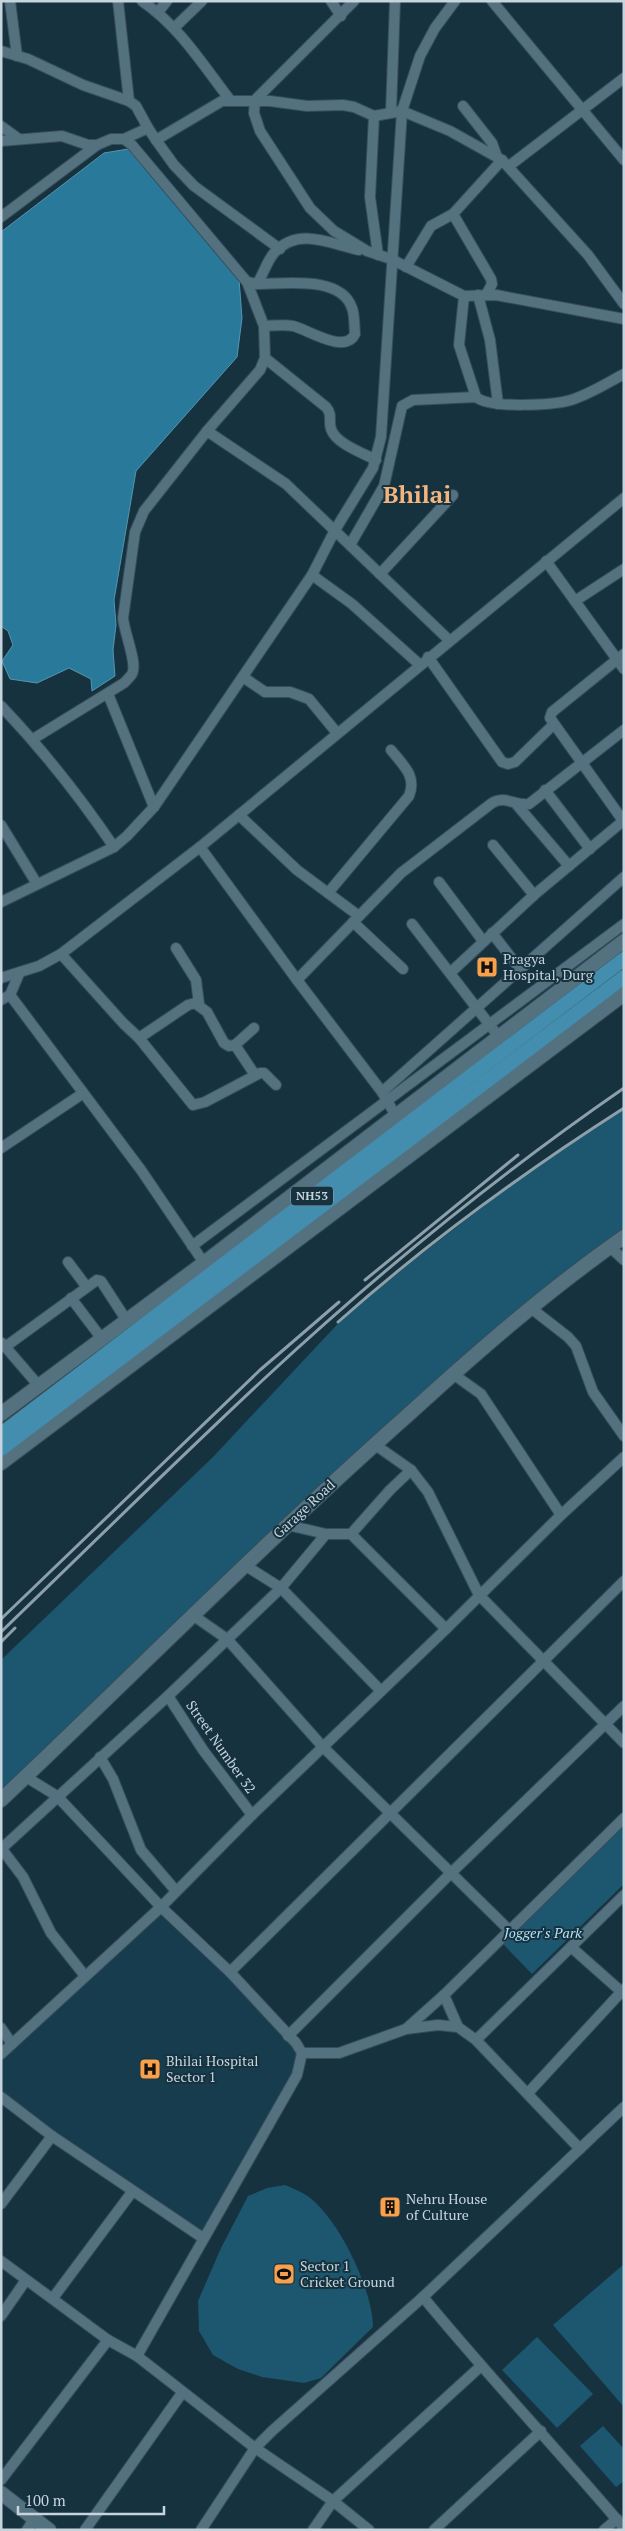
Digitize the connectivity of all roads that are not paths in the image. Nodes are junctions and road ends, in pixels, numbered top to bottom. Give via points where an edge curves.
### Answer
1 (10, 1) edge
2 (118, 1) edge
3 (142, 1) edge
4 (166, 1) edge
5 (202, 1) edge
6 (331, 1) edge
7 (354, 1) edge
8 (395, 1) edge
9 (456, 1) edge
10 (492, 1) edge
11 (158, 12) junction
12 (341, 16) junction
13 (174, 28) junction
14 (1, 51) edge
15 (17, 56) junction
16 (624, 78) edge
17 (230, 100) junction
18 (254, 100) junction
19 (129, 101) junction
20 (463, 106) dead end
21 (581, 109) junction
22 (402, 111) junction
23 (391, 112) junction
24 (374, 116) junction
25 (1, 126) edge
26 (148, 128) junction
27 (19, 138) junction
28 (124, 139) junction
29 (156, 140) junction
30 (1, 141) edge
31 (97, 145) junction
32 (624, 160) edge
33 (503, 161) junction
34 (453, 214) junction
35 (1, 217) edge
36 (280, 249) junction
37 (367, 251) junction
38 (378, 254) junction
39 (391, 259) junction
40 (406, 267) junction
41 (252, 283) junction
42 (482, 295) junction
43 (464, 296) junction
44 (624, 304) edge
45 (624, 319) edge
46 (264, 326) junction
47 (265, 358) junction
48 (624, 374) edge
49 (476, 397) junction
50 (498, 404) junction
51 (206, 431) junction
52 (376, 460) junction
53 (453, 495) dead end
54 (624, 498) edge
55 (335, 530) junction
56 (350, 545) junction
57 (546, 561) junction
58 (624, 569) edge
59 (380, 574) junction
60 (312, 575) junction
61 (575, 601) junction
62 (449, 640) junction
63 (620, 656) edge
64 (428, 657) junction
65 (419, 664) junction
66 (624, 669) edge
67 (243, 677) junction
68 (108, 694) junction
69 (1, 706) edge
70 (553, 725) junction
71 (624, 730) edge
72 (337, 733) junction
73 (33, 739) junction
74 (391, 750) dead end
75 (581, 761) junction
76 (545, 790) junction
77 (517, 805) junction
78 (154, 807) junction
79 (239, 815) junction
80 (624, 821) edge
81 (1, 826) edge
82 (493, 845) dead end
83 (114, 847) junction
84 (200, 847) junction
85 (590, 848) junction
86 (569, 866) junction
87 (624, 877) edge
88 (439, 882) dead end
89 (37, 884) junction
90 (328, 893) junction
91 (534, 895) junction
92 (1, 902) edge
93 (356, 919) junction
94 (412, 924) dead end
95 (624, 924) edge
96 (492, 933) junction
97 (483, 941) junction
98 (624, 941) edge
99 (176, 948) dead end
100 (61, 954) junction
101 (624, 959) edge
102 (403, 969) dead end
103 (520, 969) junction
104 (450, 973) junction
105 (19, 974) junction
106 (624, 977) edge
107 (1, 978) edge
108 (297, 980) junction
109 (624, 994) edge
110 (6, 997) edge
111 (199, 1004) junction
112 (477, 1008) junction
113 (490, 1024) junction
114 (254, 1028) dead end
115 (499, 1037) junction
116 (139, 1038) junction
117 (235, 1045) junction
118 (255, 1075) junction
119 (276, 1085) dead end
120 (82, 1094) junction
121 (385, 1096) junction
122 (396, 1116) junction
123 (1, 1148) edge
124 (263, 1226) junction
125 (624, 1237) edge
126 (192, 1246) junction
127 (610, 1247) junction
128 (624, 1260) edge
129 (68, 1262) dead end
130 (204, 1264) junction
131 (86, 1286) junction
132 (71, 1298) junction
133 (532, 1309) junction
134 (127, 1320) junction
135 (102, 1339) junction
136 (3, 1344) edge
137 (453, 1374) junction
138 (39, 1386) junction
139 (1, 1414) edge
140 (1, 1434) edge
141 (624, 1436) edge
142 (374, 1444) junction
143 (1, 1449) edge
144 (624, 1457) edge
145 (1, 1463) edge
146 (411, 1470) junction
147 (561, 1515) junction
148 (287, 1525) junction
149 (326, 1534) junction
150 (351, 1534) junction
151 (246, 1566) junction
152 (624, 1581) edge
153 (281, 1588) junction
154 (479, 1595) junction
155 (194, 1616) junction
156 (446, 1629) junction
157 (227, 1639) junction
158 (545, 1661) junction
159 (381, 1691) junction
160 (168, 1696) junction
161 (624, 1706) edge
162 (606, 1724) junction
163 (624, 1743) edge
164 (323, 1747) junction
165 (100, 1757) junction
166 (26, 1777) junction
167 (57, 1796) junction
168 (1, 1800) edge
169 (392, 1812) junction
170 (252, 1815) junction
171 (624, 1818) edge
172 (2, 1849) edge
173 (451, 1873) junction
174 (176, 1891) junction
175 (624, 1895) edge
176 (161, 1907) junction
177 (509, 1930) junction
178 (571, 1946) junction
179 (230, 1972) junction
180 (85, 1976) junction
181 (623, 1991) edge
182 (444, 1996) junction
183 (1, 2028) edge
184 (458, 2028) junction
185 (406, 2029) junction
186 (288, 2036) junction
187 (476, 2040) junction
188 (12, 2044) junction
189 (302, 2052) junction
190 (1, 2054) edge
191 (528, 2093) junction
192 (1, 2097) edge
193 (624, 2107) edge
194 (52, 2136) junction
195 (580, 2149) junction
196 (132, 2192) junction
197 (1, 2204) edge
198 (202, 2238) junction
199 (1, 2262) edge
200 (26, 2280) junction
201 (424, 2297) junction
202 (53, 2298) junction
203 (1, 2316) edge
204 (108, 2340) junction
205 (136, 2356) junction
206 (480, 2366) junction
207 (182, 2393) junction
208 (541, 2431) junction
209 (255, 2448) junction
210 (1, 2480) edge
211 (1, 2493) edge
212 (333, 2501) junction
213 (617, 2519) junction
214 (30, 2524) edge
215 (624, 2528) edge
216 (49, 2530) edge
217 (85, 2530) edge
218 (201, 2530) edge
219 (313, 2530) edge
220 (369, 2530) edge
221 (434, 2530) edge
222 (604, 2530) edge

1 - 15 street
2 - 19 street
3 - 11 street
4 - 11 street
5 - 13 street
6 - 12 street
7 - 12 street
8 - 23 street
9 - 22 street via 435,28 420,56
10 - 21 street
11 - 13 street
12 - 18 street
13 - 17 street
14 - 15 street
15 - 19 street
16 - 21 street
17 - 18 street
17 - 29 street via 215,103
18 - 24 street via 307,106 354,106
18 - 37 street via 260,131 310,208 334,231
19 - 26 street via 136,106
20 - 33 street
21 - 32 street
21 - 33 street
22 - 23 street
22 - 33 street via 450,131
22 - 39 street
23 - 24 street
24 - 38 street via 370,197
25 - 27 street
26 - 28 street
26 - 29 street
27 - 30 street
27 - 31 street via 62,136
28 - 31 street via 111,139
28 - 41 street
29 - 36 street via 194,186
31 - 35 street
33 - 34 street
33 - 44 street via 588,255
34 - 40 street via 431,226
34 - 42 street via 491,279 491,287
36 - 37 street via 300,238 311,237
36 - 41 street
37 - 38 street
38 - 39 street
39 - 40 street
39 - 52 street via 382,427
40 - 43 street
41 - 46 street
41 - 46 street via 323,284 340,291 352,307 355,334 348,341 341,342 325,339 296,326
42 - 43 street
42 - 45 street via 521,299
42 - 50 street
43 - 49 street via 459,345
46 - 47 street
47 - 51 street via 260,370
47 - 52 street via 326,407 331,415 331,430 337,438
48 - 50 street via 569,400
49 - 50 street
49 - 56 street via 413,400 402,406 384,486
51 - 55 street via 286,484
51 - 68 street via 153,498 135,532 123,618 134,663 133,673
52 - 55 street
53 - 59 street
54 - 57 street
55 - 56 street
55 - 60 street
56 - 59 street
57 - 61 street
57 - 62 street
58 - 61 street
59 - 62 street
60 - 65 street via 352,604
60 - 67 street
61 - 63 street
62 - 64 street
63 - 66 street
63 - 70 street via 552,712
64 - 65 street
64 - 70 street via 502,762 515,762
65 - 72 street
67 - 72 street via 265,692 290,692 309,699
67 - 78 street
68 - 73 street
68 - 78 street
69 - 73 street
70 - 75 street
71 - 75 street
72 - 79 street
73 - 83 street
74 - 90 street via 411,775 413,787 409,796
75 - 76 street
75 - 80 street
76 - 77 street via 528,804
76 - 85 street
77 - 86 street
77 - 93 street via 507,799 492,803 401,873
78 - 83 street
79 - 84 street
79 - 90 street via 297,870
80 - 85 street
81 - 89 street
82 - 91 street
83 - 89 street
84 - 100 street
84 - 108 street
85 - 86 street
86 - 91 street
87 - 103 street
88 - 97 street
89 - 92 street
90 - 93 street
91 - 96 street
93 - 102 street
93 - 108 street
94 - 104 street
95 - 113 street
96 - 97 street
96 - 103 street
97 - 104 street
98 - 115 street
99 - 111 street via 196,980
100 - 105 street
100 - 116 street
101 - 124 highway, NH53
103 - 112 street
104 - 112 street
105 - 107 street
105 - 110 street
106 - 143 highway, NH53
108 - 121 street
109 - 145 street
110 - 120 street
111 - 116 street via 188,1005
111 - 117 street via 224,1043
112 - 113 street
112 - 121 street
113 - 115 street
113 - 121 street
114 - 117 street
115 - 122 street
116 - 118 street via 193,1105 205,1102
117 - 118 street
118 - 119 street via 264,1073
120 - 123 street
120 - 126 street
121 - 122 street
121 - 126 street
122 - 124 street
124 - 130 street
124 - 140 highway, NH53
125 - 127 street, Garage Road
126 - 130 street
127 - 128 street
127 - 133 street, Garage Road
129 - 131 street
130 - 134 street
131 - 132 street
131 - 134 street via 101,1281
132 - 135 street
132 - 136 street
133 - 137 street, Garage Road
133 - 141 street via 568,1336 576,1346 593,1392
134 - 135 street
135 - 138 street
136 - 138 street
137 - 142 street, Garage Road
137 - 147 street via 481,1394
138 - 139 street
142 - 146 street
142 - 148 street, Garage Road
144 - 147 street
146 - 150 street
146 - 154 street via 428,1492
147 - 154 street
148 - 149 street
148 - 151 street, Garage Road
149 - 150 street
149 - 153 street
150 - 156 street
151 - 153 street
151 - 155 street, Garage Road
152 - 158 street
153 - 157 street
153 - 159 street
154 - 156 street
154 - 158 street
155 - 157 street
155 - 166 street, Garage Road
156 - 159 street
157 - 160 street
157 - 164 street
158 - 162 street
158 - 169 street
159 - 164 street
160 - 165 street
160 - 170 street, Street Number 32 via 203,1750
161 - 162 street
162 - 163 street
162 - 173 street
164 - 169 street
164 - 170 street
165 - 167 street
165 - 174 street via 109,1770 141,1850
166 - 167 street
166 - 168 street, Garage Road
167 - 172 street
167 - 176 street
169 - 173 street
169 - 179 street
170 - 174 street
171 - 177 street
172 - 180 street via 26,1883 51,1933
173 - 177 street
173 - 186 street
174 - 176 street
175 - 178 street
176 - 179 street
176 - 180 street
177 - 182 street
178 - 181 street
178 - 187 street
179 - 186 street
180 - 188 street
181 - 191 street
182 - 184 street
182 - 185 street
183 - 188 street
184 - 185 street via 438,2025
184 - 187 street
185 - 189 street via 339,2053
186 - 189 street
187 - 191 street
188 - 190 street
189 - 198 street via 297,2075
191 - 195 street
192 - 194 street
193 - 195 street
194 - 196 street
194 - 197 street
195 - 201 street
196 - 198 street
196 - 202 street
198 - 205 street
199 - 200 street
200 - 202 street
200 - 203 street
201 - 206 street
201 - 209 street
202 - 204 street
204 - 205 street
204 - 210 street
205 - 207 street
206 - 208 street
206 - 212 street
207 - 209 street
207 - 217 street
208 - 213 street
208 - 221 street
209 - 212 street
209 - 218 street
211 - 214 street
212 - 219 street
212 - 220 street
213 - 215 street
213 - 222 street
214 - 216 street

